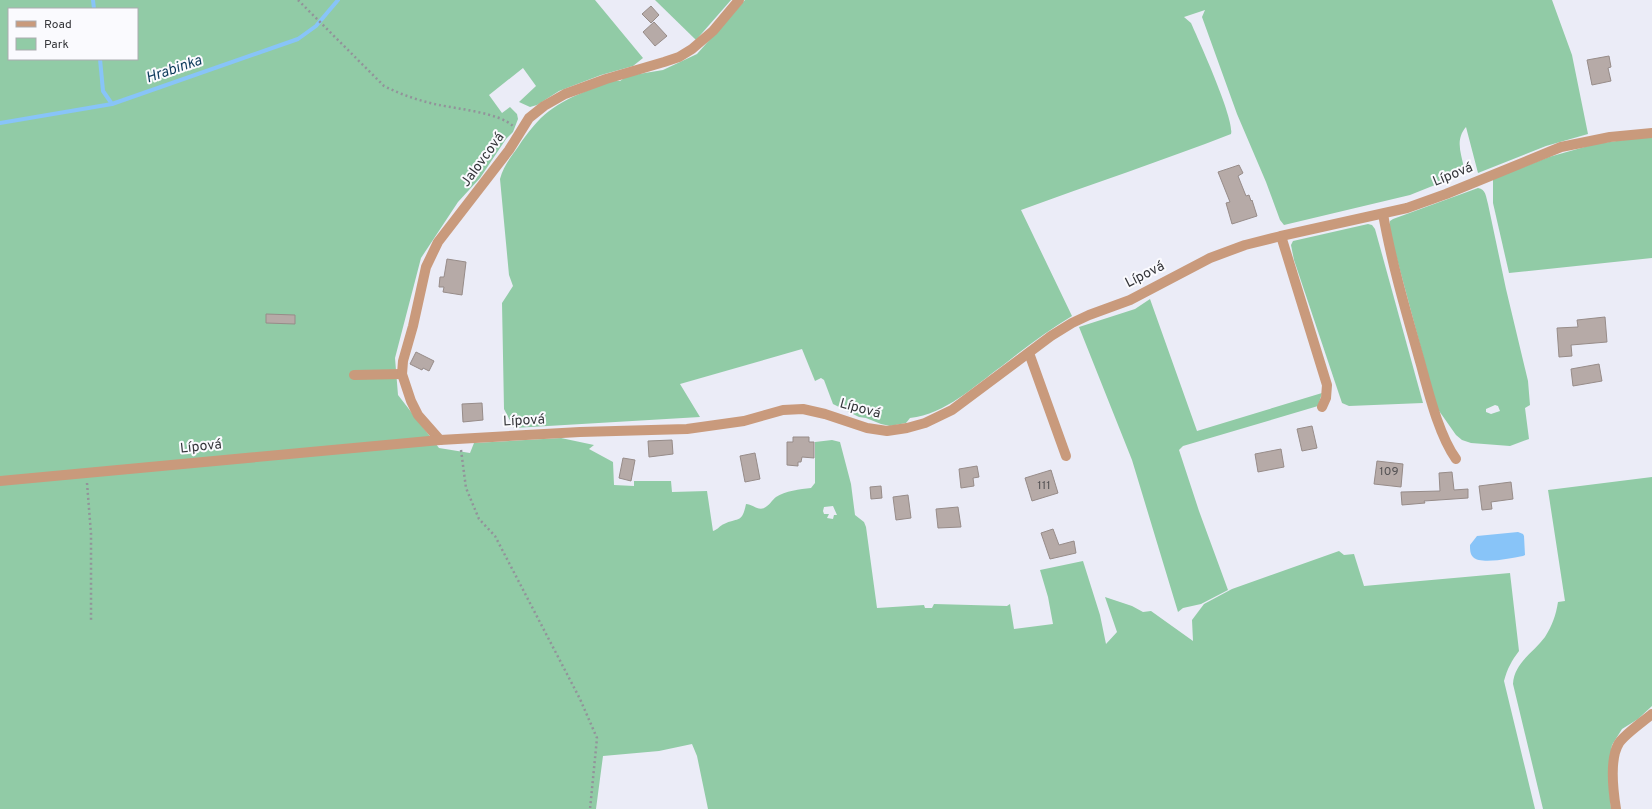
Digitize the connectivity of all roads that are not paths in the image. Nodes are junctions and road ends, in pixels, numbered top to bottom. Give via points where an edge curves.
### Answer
1 (739, 0) edge
2 (1652, 133) edge
3 (1383, 214) junction
4 (1281, 236) junction
5 (1029, 353) junction
6 (402, 374) junction
7 (354, 375) dead end
8 (1322, 407) dead end
9 (440, 440) junction
10 (1066, 456) dead end
11 (1456, 459) dead end
12 (0, 481) edge
13 (1652, 714) edge
14 (1616, 809) edge

1 - 6 street, Jalovcová via 713,31 692,49 664,62 606,78 565,94 529,118 509,150 438,242 431,256 403,361
2 - 3 street, Lípová via 1610,137 1561,147 1446,194
3 - 4 street, Lípová
3 - 11 street via 1394,266 1427,387 1449,449
4 - 5 street, Lípová via 1245,245 1210,258 1130,300 1089,315 1051,336
4 - 8 street via 1328,385
5 - 9 street, Lípová via 952,410 925,423 887,431 867,428 803,409 783,410 744,421 687,429
5 - 10 street
6 - 7 street
6 - 9 street, Jalovcová via 418,415
9 - 12 street, Lípová
13 - 14 street via 1620,742 1613,756 1613,793

